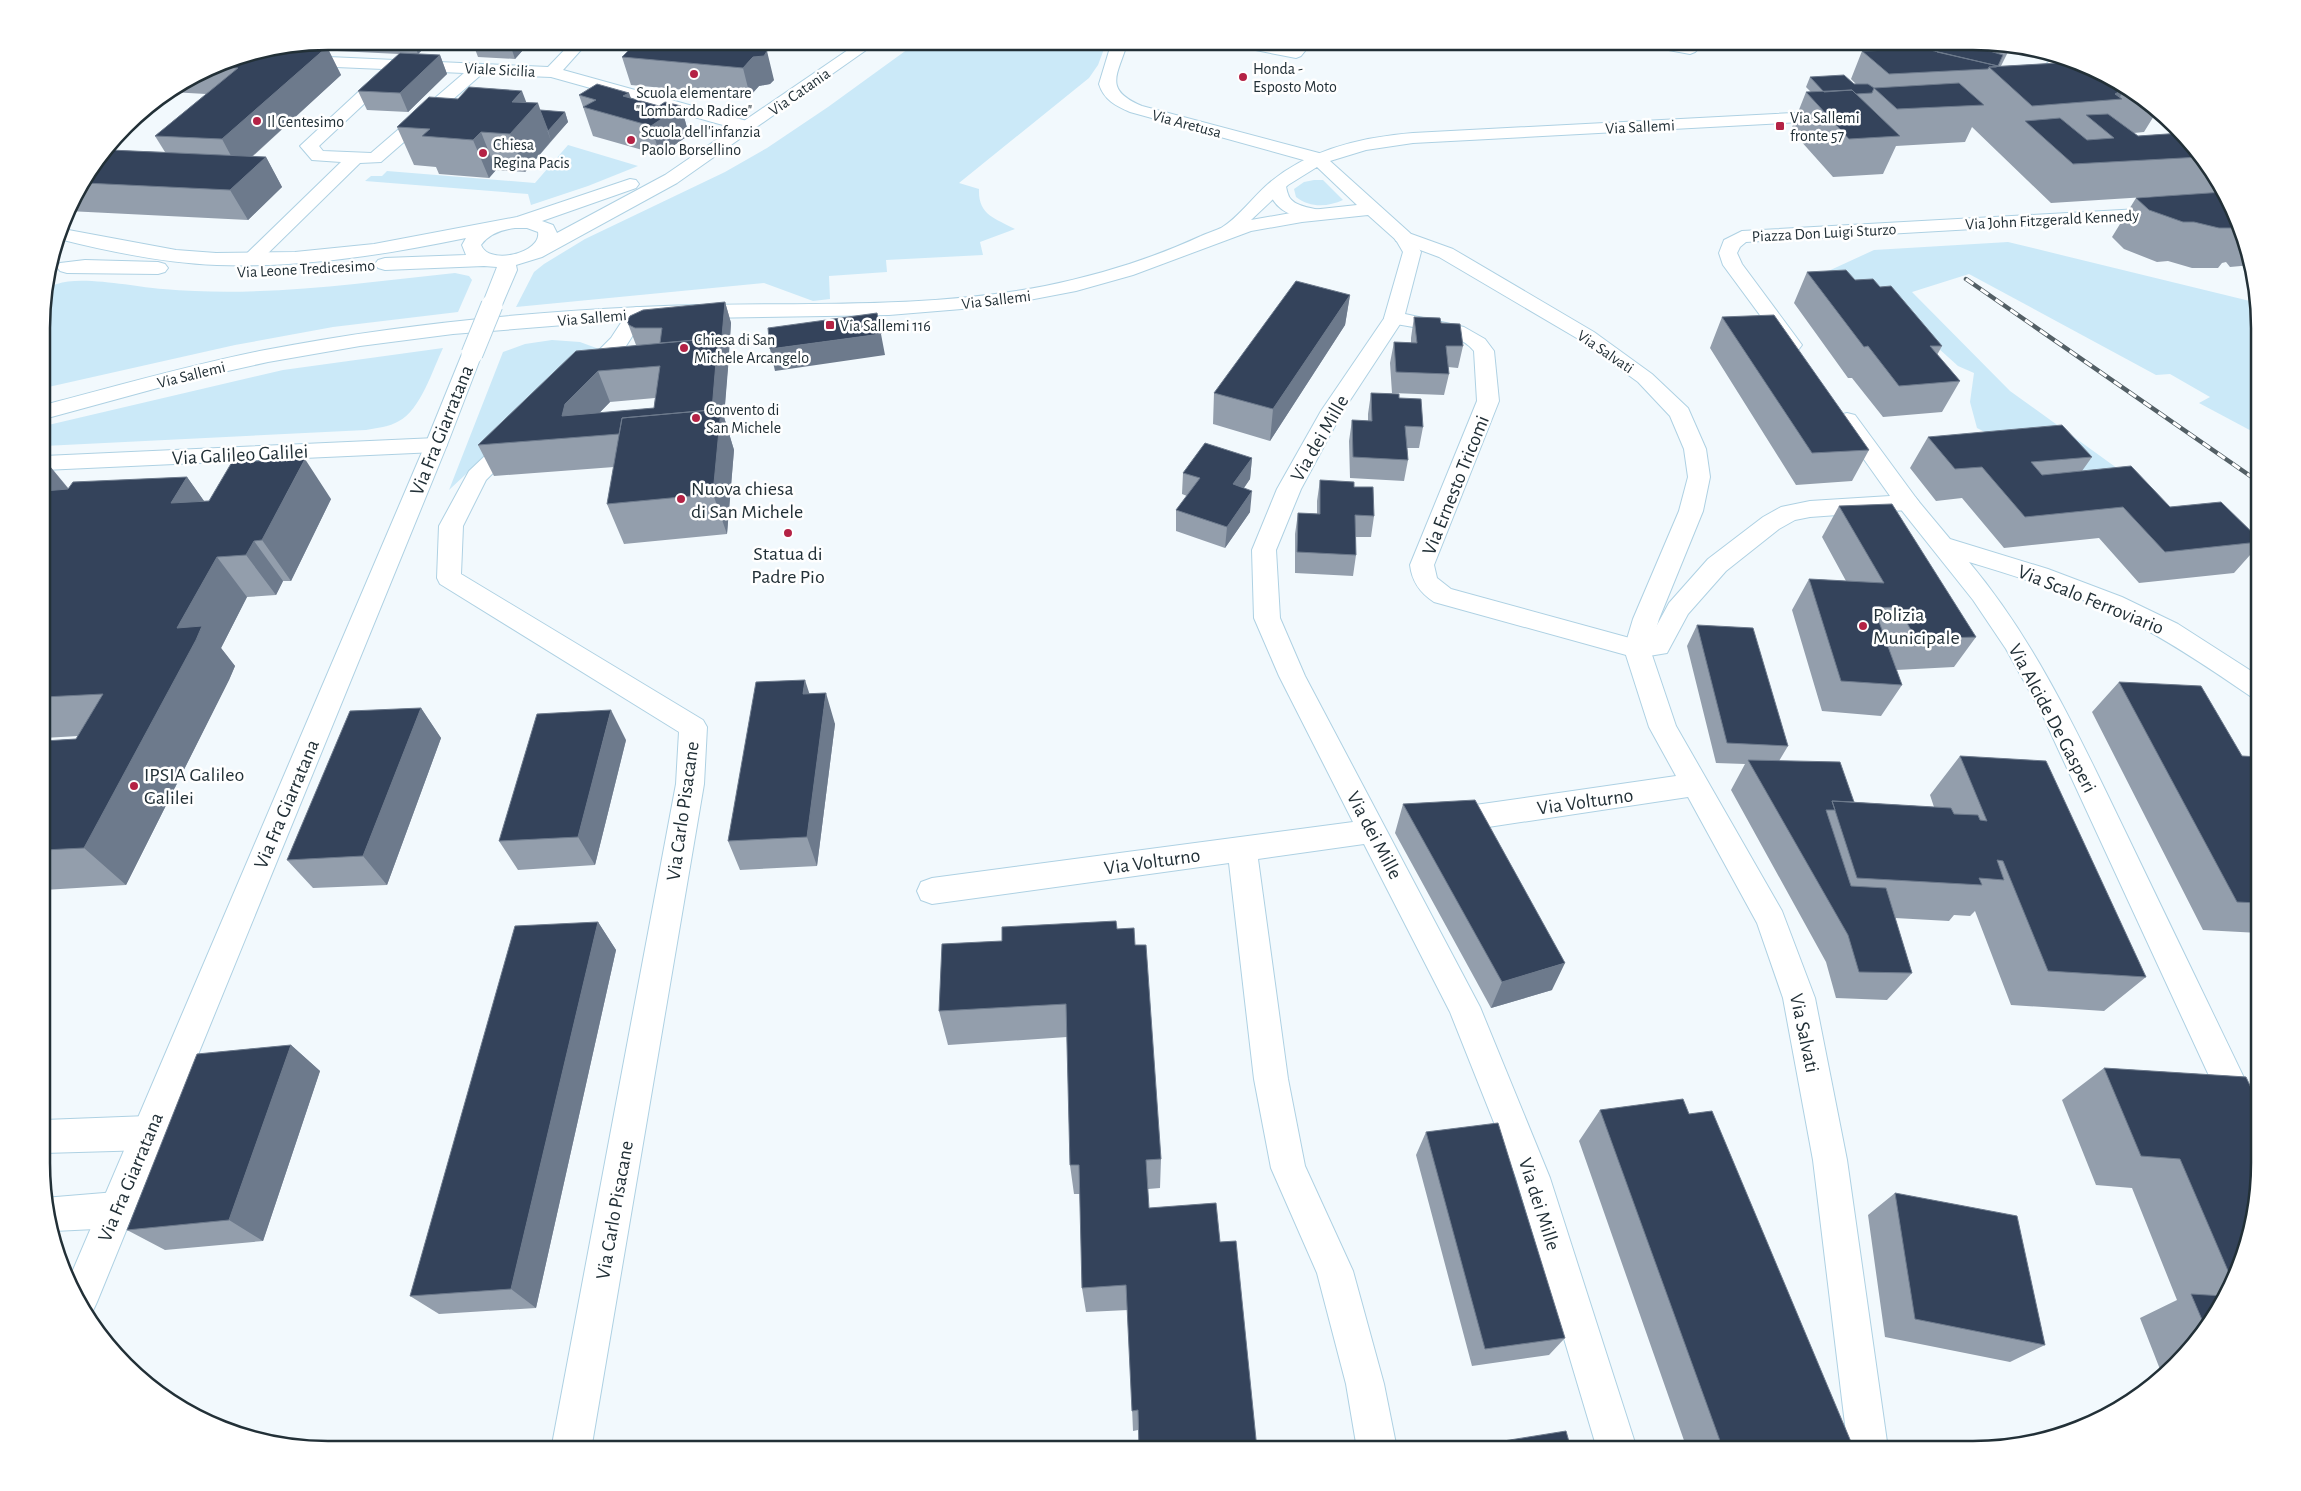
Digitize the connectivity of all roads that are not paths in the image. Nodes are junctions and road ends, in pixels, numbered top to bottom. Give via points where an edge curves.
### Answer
1 (573, 50) edge
2 (859, 50) edge
3 (1117, 50) edge
4 (1281, 50) edge
5 (1298, 50) edge
6 (258, 59) edge
7 (2057, 63) edge
8 (397, 64) junction
9 (479, 68) junction
10 (552, 72) junction
11 (2012, 96) edge
12 (1848, 115) edge
13 (748, 127) junction
14 (355, 158) junction
15 (702, 158) junction
16 (1320, 161) junction
17 (1278, 186) junction
18 (1373, 208) junction
19 (2224, 209) edge
20 (1314, 214) junction
21 (517, 223) junction
22 (1932, 226) joint
23 (493, 228) junction
24 (1228, 232) junction
25 (72, 238) edge
26 (1403, 238) junction
27 (543, 247) junction
28 (251, 259) junction
29 (485, 260) junction
30 (506, 261) junction
31 (58, 269) edge
32 (637, 314) junction
33 (1394, 318) junction
34 (1804, 361) edge
35 (569, 389) edge
36 (1832, 400) edge
37 (50, 410) edge
38 (534, 422) edge
39 (436, 445) junction
40 (50, 463) edge
41 (1907, 502) junction
42 (1940, 544) junction
43 (1637, 649) junction
44 (2251, 684) edge
45 (1695, 785) junction
46 (1476, 816) edge
47 (1373, 831) junction
48 (1242, 849) junction
49 (932, 891) dead end
50 (2251, 1129) edge
51 (148, 1132) junction
52 (50, 1137) edge
53 (116, 1210) junction
54 (54, 1214) edge
55 (82, 1292) edge
56 (573, 1441) edge
57 (1376, 1441) edge
58 (1615, 1441) edge
59 (1867, 1441) edge

1 - 10 street
2 - 13 street, Via Catania
3 - 16 street, Via Aretusa via 1106,84 1113,97 1121,103
4 - 5 street via 1296,53
6 - 8 street, Viale Sicilia
7 - 11 street
8 - 9 street, Viale Sicilia
8 - 14 street via 309,146 318,156
9 - 10 street, Viale Sicilia
9 - 14 street via 375,158
10 - 13 street, Viale Sicilia
12 - 16 street, Via Sallemi via 1391,139 1368,143
13 - 15 street, Via Catania
14 - 28 street
15 - 21 street
15 - 27 street, Via Leone Tredicesimo
16 - 17 street, Via Sallemi via 1292,173
16 - 18 street, Via Salvati
17 - 20 street via 1277,193 1288,206
17 - 24 street, Via Sallemi
18 - 20 street, Via Sallemi
18 - 26 street, Via Salvati
19 - 22 street, Via John Fitzgerald Kennedy
20 - 24 street, Via Sallemi
21 - 23 street, Via Leone Tredicesimo
21 - 27 street via 546,229 548,241
22 - 34 street, Piazza Don Luigi Sturzo via 1764,234 1742,237 1731,244 1728,253 1733,265
23 - 28 street, Via Leone Tredicesimo via 373,251
23 - 29 street via 471,245 472,252
24 - 32 street, Via Sallemi via 1179,254 1098,280 1040,294 969,303 864,310 735,309
25 - 28 street, Via Leone Tredicesimo via 176,256
25 - 31 street via 93,246 92,251 87,257
26 - 33 street, Via dei Mille via 1412,252
26 - 43 street, Via Salvati via 1446,253 1587,336 1645,378 1680,413 1695,449 1699,477 1691,511 1646,619
27 - 30 street, Via Leone Tredicesimo via 525,257
29 - 30 street, Via Leone Tredicesimo
29 - 31 street, Via Leone Tredicesimo via 407,262 273,273 130,266
30 - 39 street, Via Fra Giarratana, bridge via 506,270
32 - 35 street via 619,342
32 - 37 street, Via Sallemi via 425,331 323,346 216,367
33 - 43 street, Via Ernesto Tricomi via 1456,332 1474,339 1484,352 1488,391 1485,412 1424,556 1424,580 1443,596 1459,602
33 - 47 street, Via dei Mille via 1332,411 1290,489 1264,550 1267,618 1292,676
36 - 41 street, Via Alcide De Gasperi
38 - 56 street, Via Carlo Pisacane via 477,476 451,526 449,578 693,727 690,784
39 - 40 street, Via Galileo Galilei
39 - 51 street, Via Fra Giarratana
41 - 42 street, Via Alcide De Gasperi
41 - 43 street via 1810,509 1770,523 1717,565 1678,609 1658,646
42 - 44 street, Via Scalo Ferroviario via 2060,582 2135,613 2186,640
42 - 50 street, Via Alcide De Gasperi via 2015,643 2054,711
43 - 45 street, Via Salvati via 1663,727
45 - 46 street, Via Volturno
45 - 59 street, Via Salvati via 1771,920 1799,998 1830,1160
47 - 48 street, Via Volturno
47 - 58 street, Via dei Mille via 1464,1007 1533,1178
48 - 49 street, Via Volturno
48 - 57 street via 1271,1079 1288,1168 1335,1271 1365,1384
51 - 52 street
51 - 53 street, Via Fra Giarratana
53 - 54 street
53 - 55 street, Via Fra Giarratana

